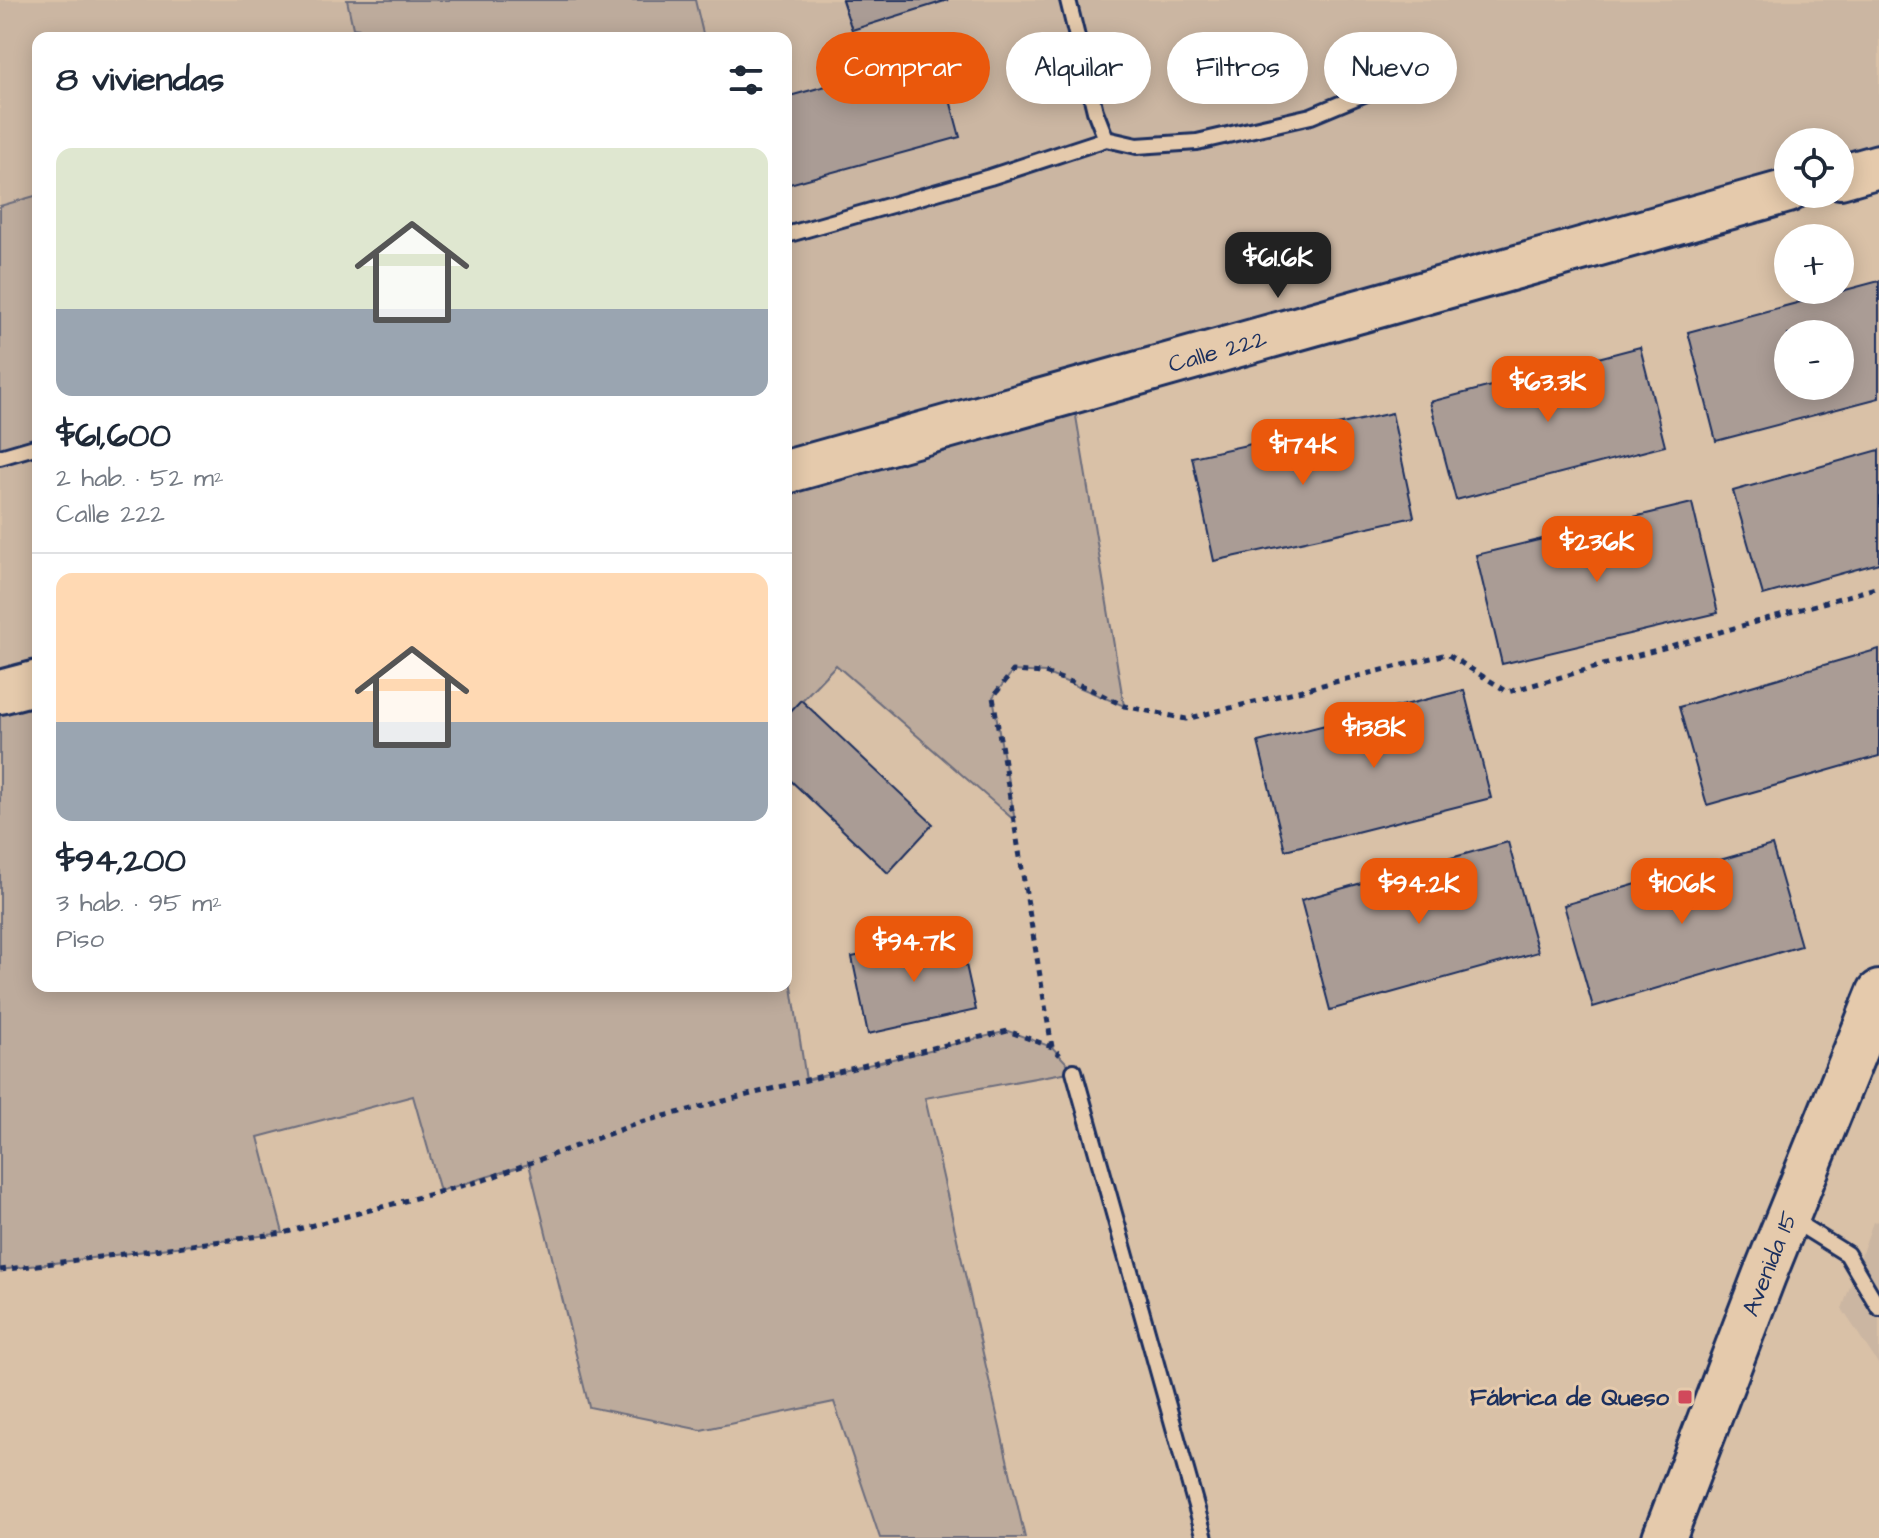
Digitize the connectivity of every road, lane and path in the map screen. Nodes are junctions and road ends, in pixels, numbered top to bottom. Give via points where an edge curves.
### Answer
1 (1068, 0) edge
2 (1340, 104) edge
3 (1106, 139) junction
4 (1879, 166) edge
5 (1854, 173) edge
6 (1774, 195) edge
7 (792, 233) edge
8 (32, 448) edge
9 (0, 457) edge
10 (792, 470) edge
11 (1879, 587) edge
12 (32, 684) edge
13 (0, 692) edge
14 (1879, 992) edge
15 (1052, 1047) junction
16 (1074, 1071) joint
17 (1787, 1217) junction
18 (0, 1270) edge
19 (1879, 1308) edge
20 (1205, 1538) edge
21 (1664, 1538) edge

1 - 3 lane
2 - 3 lane via 1311,116 1197,142 1137,146
3 - 7 lane
4 - 5 main road
6 - 10 main road, Calle 222
8 - 9 lane
11 - 15 path via 1508,692 1447,654 1186,719 1124,706 1045,673 1013,671 993,697
12 - 13 main road
14 - 17 main road, Avenida 15
15 - 16 path
15 - 18 path via 1008,1031 993,1034 641,1122 484,1180 283,1233
16 - 20 lane
17 - 19 lane via 1847,1254
17 - 21 main road, Avenida 15

